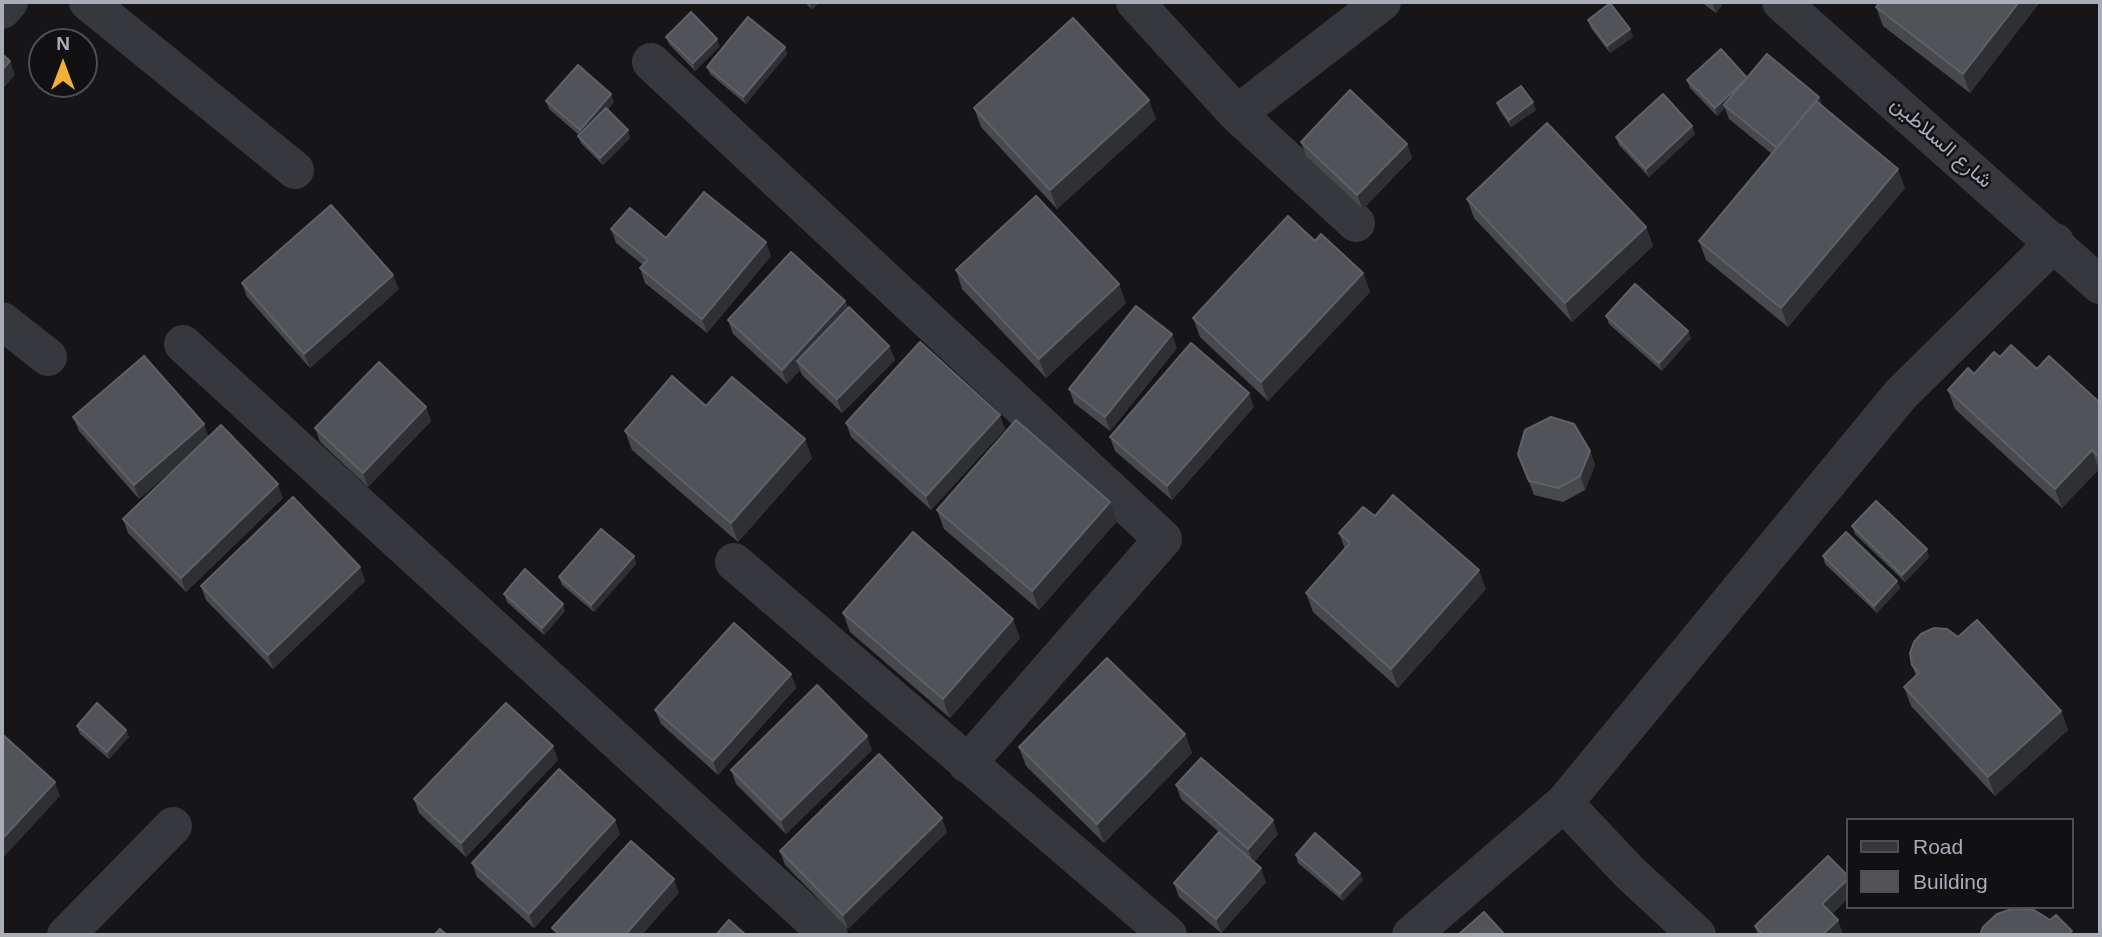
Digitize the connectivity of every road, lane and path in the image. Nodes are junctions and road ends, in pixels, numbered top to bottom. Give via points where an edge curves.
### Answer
1 (9, 2) edge
2 (88, 2) edge
3 (1135, 2) edge
4 (1382, 2) edge
5 (1781, 2) edge
6 (2, 10) edge
7 (651, 62) dead end
8 (1237, 114) junction
9 (295, 170) dead end
10 (1356, 223) dead end
11 (2055, 242) junction
12 (2100, 285) edge
13 (2, 321) edge
14 (183, 344) dead end
15 (48, 357) dead end
16 (734, 562) dead end
17 (967, 764) junction
18 (1564, 803) junction
19 (173, 825) dead end
20 (66, 935) edge
21 (829, 935) edge
22 (1168, 935) edge
23 (1411, 935) edge
24 (1697, 935) edge

1 - 6 street
2 - 9 street
3 - 8 street
4 - 8 street
5 - 11 street, شارع السلاطين
7 - 17 street via 1163,539
8 - 10 street
11 - 12 street, شارع السلاطين
11 - 18 street via 1901,394
13 - 15 street
14 - 21 street
16 - 17 street
17 - 22 street
18 - 23 street
18 - 24 street
19 - 20 street

